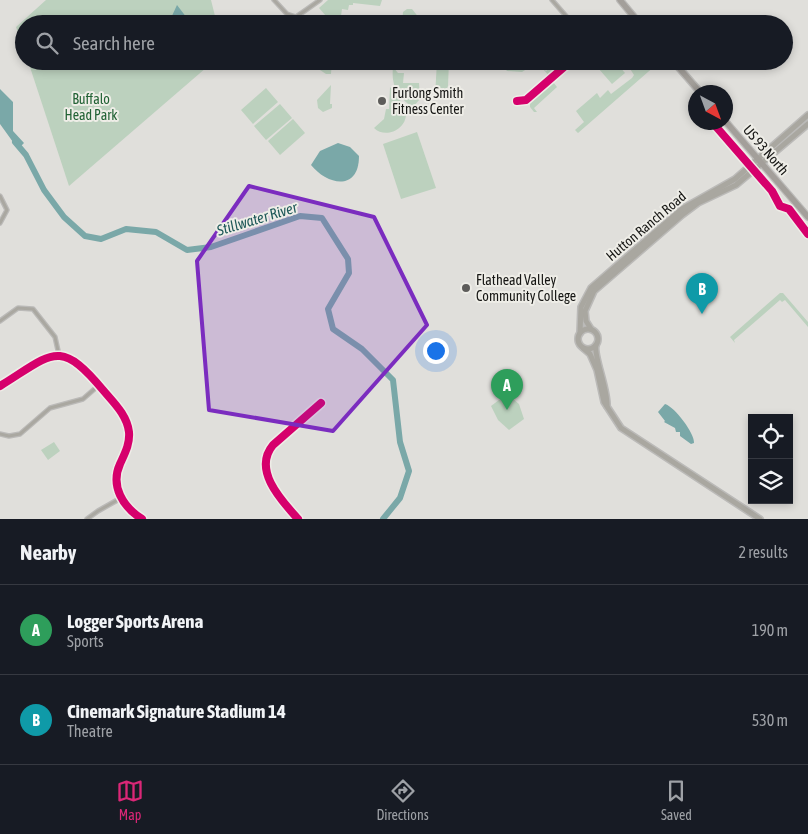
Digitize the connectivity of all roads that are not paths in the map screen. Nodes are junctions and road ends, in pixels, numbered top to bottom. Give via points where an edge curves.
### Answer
1 (274, 0) edge
2 (320, 0) edge
3 (552, 0) edge
4 (620, 0) edge
5 (289, 15) edge
6 (300, 15) edge
7 (565, 15) edge
8 (632, 15) edge
9 (561, 70) edge
10 (681, 70) edge
11 (694, 85) edge
12 (517, 101) dead end
13 (808, 115) edge
14 (808, 124) edge
15 (733, 130) edge
16 (760, 161) junction
17 (0, 196) edge
18 (808, 217) edge
19 (0, 223) edge
20 (0, 320) edge
21 (591, 329) junction
22 (580, 333) junction
23 (596, 345) junction
24 (583, 348) junction
25 (59, 355) junction
26 (99, 385) junction
27 (0, 386) edge
28 (321, 403) dead end
29 (608, 406) junction
30 (0, 434) edge
31 (121, 498) junction
32 (87, 519) edge
33 (142, 519) edge
34 (298, 519) edge
35 (760, 519) edge

1 - 5 street
2 - 6 street
3 - 7 street
4 - 8 main road
9 - 12 street via 526,100
10 - 11 main road
13 - 16 main road
14 - 16 main road
15 - 16 main road, US 93 North
16 - 18 main road, US 93 North
16 - 21 main road, Hutton Ranch Road via 733,187 687,210 594,291 585,311
16 - 22 main road, Hutton Ranch Road via 687,205 591,288 581,307
17 - 19 street via 6,210
20 - 25 street via 18,308 33,309 51,331
21 - 22 main road
21 - 23 main road via 597,336
22 - 24 main road via 578,342
23 - 24 main road via 591,349
23 - 29 main road via 595,353
24 - 29 main road via 595,364 604,402
25 - 26 street via 78,362
25 - 27 street via 44,360
26 - 30 street via 83,399 50,408 20,434
26 - 31 street via 123,414 128,428 129,443 117,476
28 - 34 street via 268,450 266,459 277,496
29 - 35 main road via 616,421 630,435
31 - 32 street
31 - 33 street

